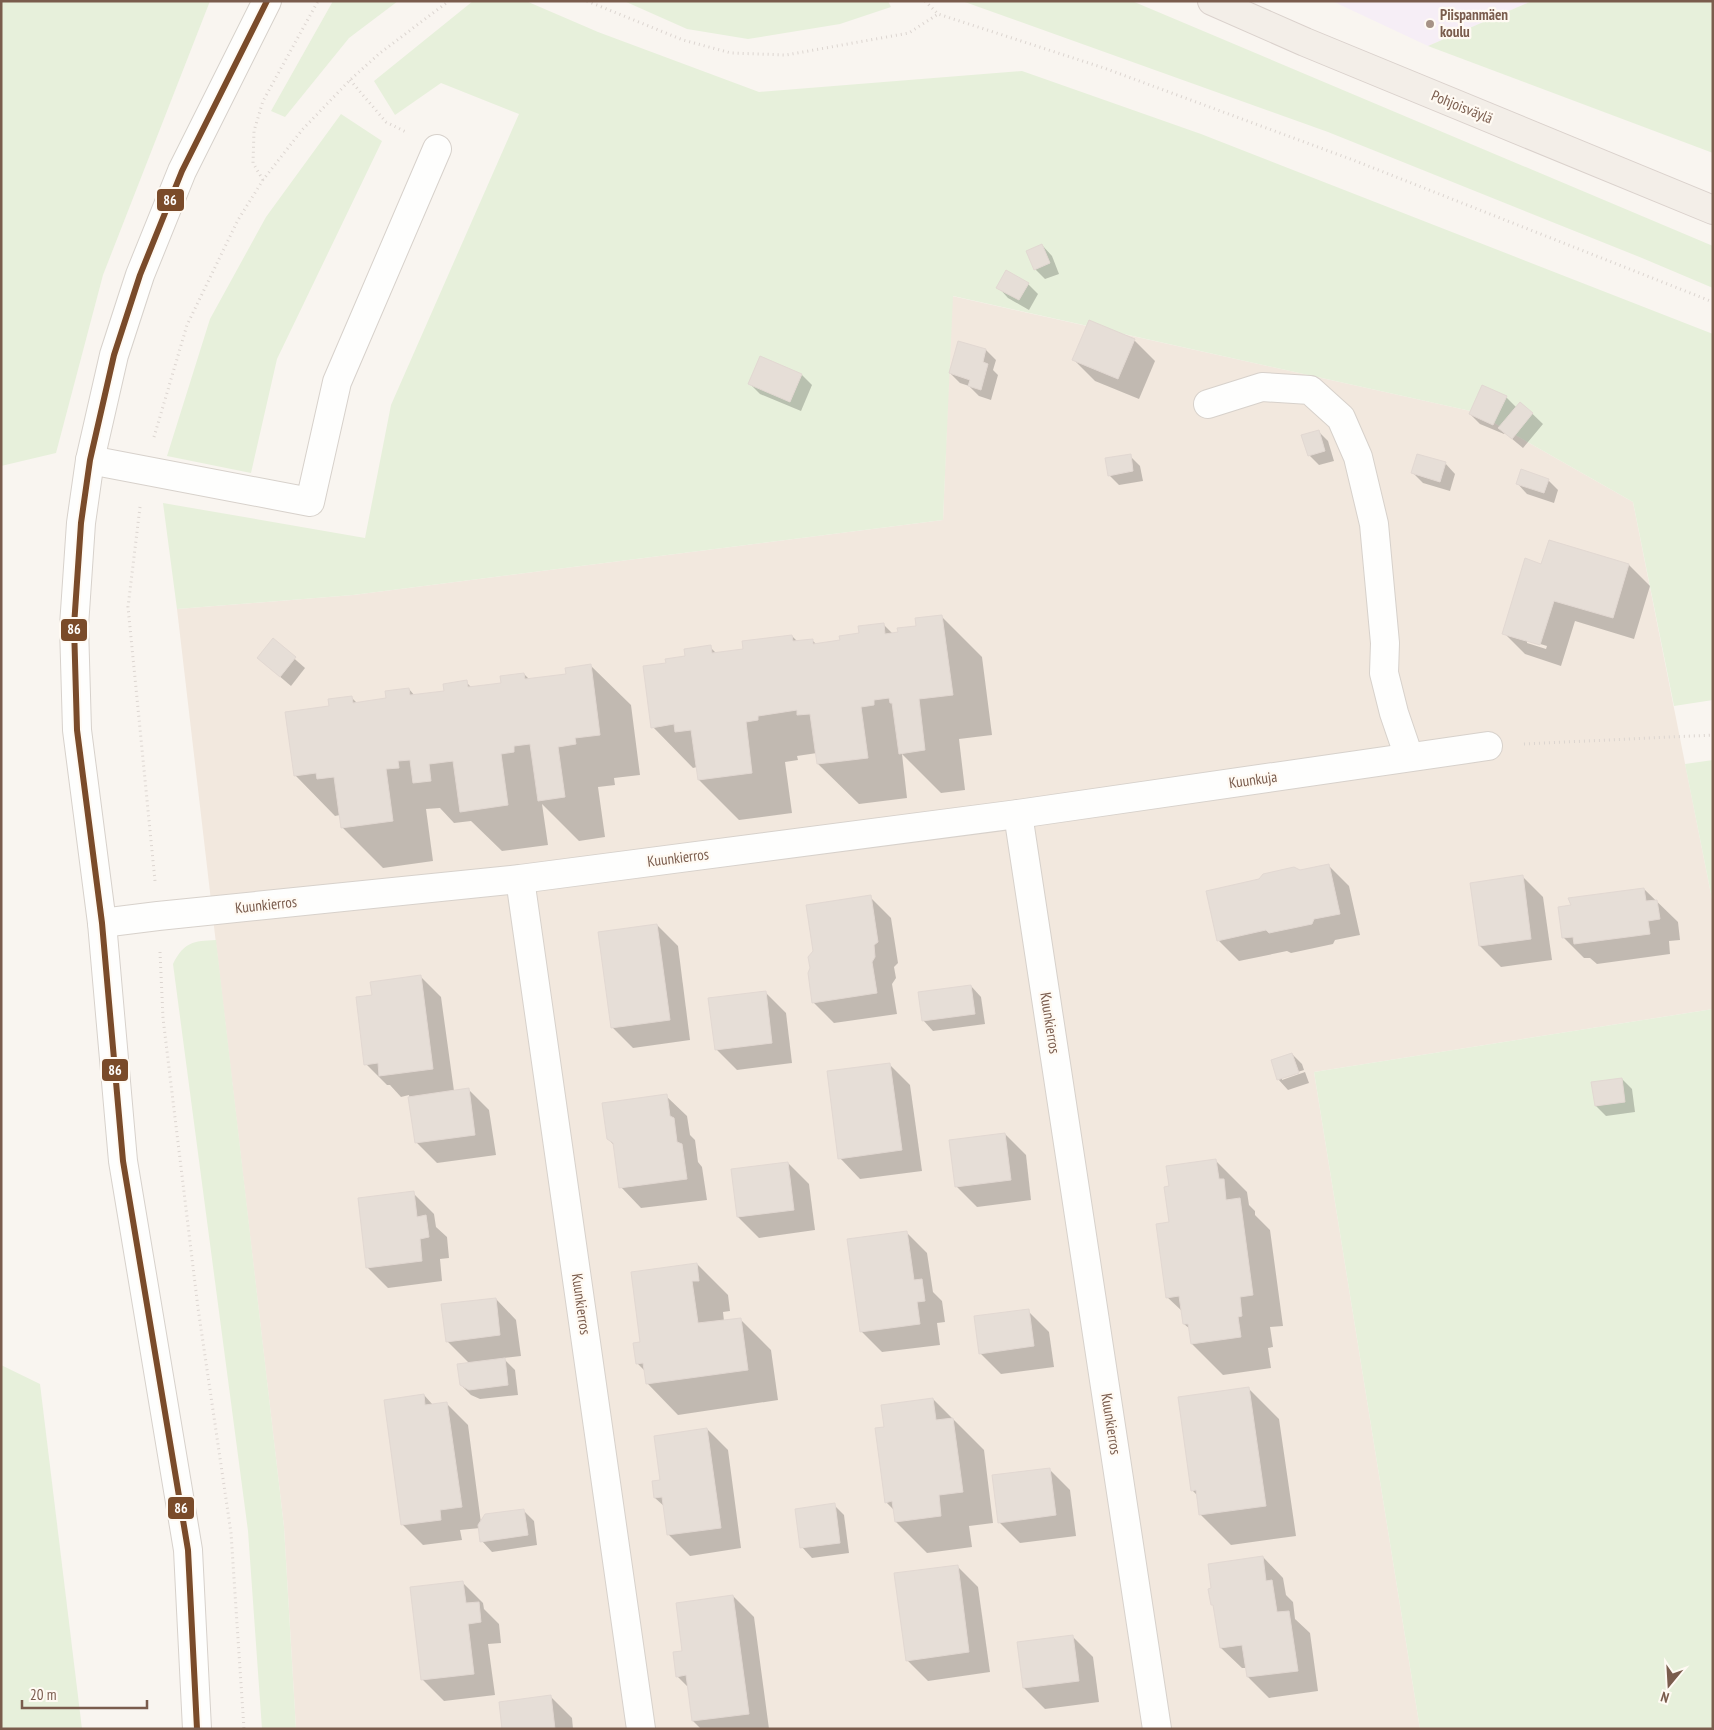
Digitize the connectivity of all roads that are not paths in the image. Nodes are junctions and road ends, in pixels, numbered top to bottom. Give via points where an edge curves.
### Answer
1 (267, 1) edge
2 (1212, 1) edge
3 (438, 149) road end
4 (1713, 210) edge
5 (1208, 404) dead end
6 (90, 460) junction
7 (1488, 746) road end
8 (1409, 757) junction
9 (1018, 814) junction
10 (520, 879) junction
11 (102, 923) junction
12 (197, 1729) edge
13 (641, 1729) edge
14 (1157, 1729) edge

1 - 6 street via 182,171 140,274 114,355
2 - 4 main road, Pohjoisväylä
3 - 6 street via 337,382 310,502
5 - 8 street via 1262,387 1310,390 1341,418 1358,457 1374,524 1385,643 1384,673
6 - 11 street via 81,523 74,626 77,730
7 - 8 street, Kuunkuja
8 - 9 street, Kuunkuja
9 - 10 street, Kuunkierros
9 - 14 street, Kuunkierros
10 - 11 street, Kuunkierros
10 - 13 street, Kuunkierros
11 - 12 street via 124,1161 188,1550

